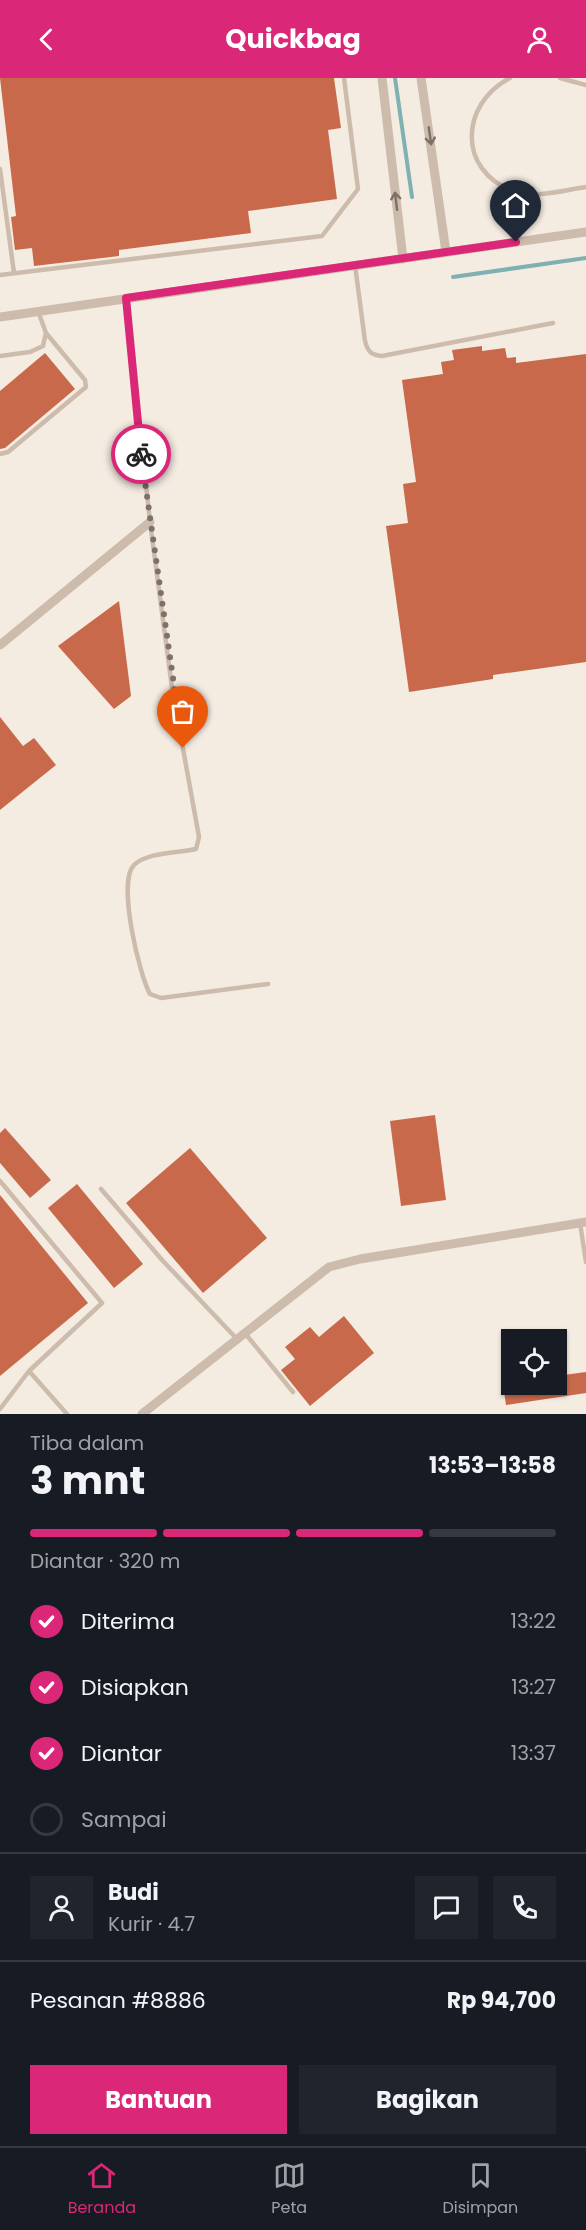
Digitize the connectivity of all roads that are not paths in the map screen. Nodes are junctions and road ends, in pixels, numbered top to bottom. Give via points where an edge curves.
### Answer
1 (344, 78) edge
2 (382, 78) edge
3 (422, 78) edge
4 (510, 78) edge
5 (560, 78) edge
6 (586, 85) edge
7 (0, 169) edge
8 (586, 187) edge
9 (586, 232) edge
10 (446, 252) junction
11 (403, 259) junction
12 (355, 265) junction
13 (14, 273) junction
14 (0, 275) edge
15 (126, 298) junction
16 (38, 311) junction
17 (0, 317) edge
18 (554, 322) dead end
19 (46, 333) junction
20 (0, 356) edge
21 (0, 454) edge
22 (150, 522) junction
23 (0, 645) edge
24 (268, 984) dead end
25 (0, 1180) edge
26 (101, 1189) dead end
27 (583, 1222) edge
28 (586, 1262) edge
29 (240, 1335) junction
30 (29, 1371) junction
31 (292, 1392) dead end
32 (0, 1409) edge
33 (153, 1411) edge
34 (67, 1414) edge
35 (142, 1414) edge

1 - 13 lane via 358,189 322,236
11 -> 2 street
3 -> 10 street
4 - 8 lane via 486,95 471,126 473,151 485,174 520,193
5 - 6 lane
7 - 13 lane
9 - 10 street
10 - 11 street
11 - 12 street
12 - 15 street
12 - 18 lane via 365,341 372,355
13 - 14 lane
15 - 16 street
15 - 22 lane
16 - 17 street
16 - 19 lane
19 - 20 lane via 46,340 36,350
19 - 21 lane via 87,387 8,452
22 - 23 street
22 - 24 lane via 172,688 199,844 196,849 142,859 132,867 126,882 139,966 150,994 161,998
25 - 30 lane via 102,1303
26 - 29 lane via 163,1261
27 - 28 lane
27 - 29 street via 360,1259 329,1268
29 - 31 lane
29 - 33 street
30 - 32 lane
30 - 34 lane
33 - 35 street

